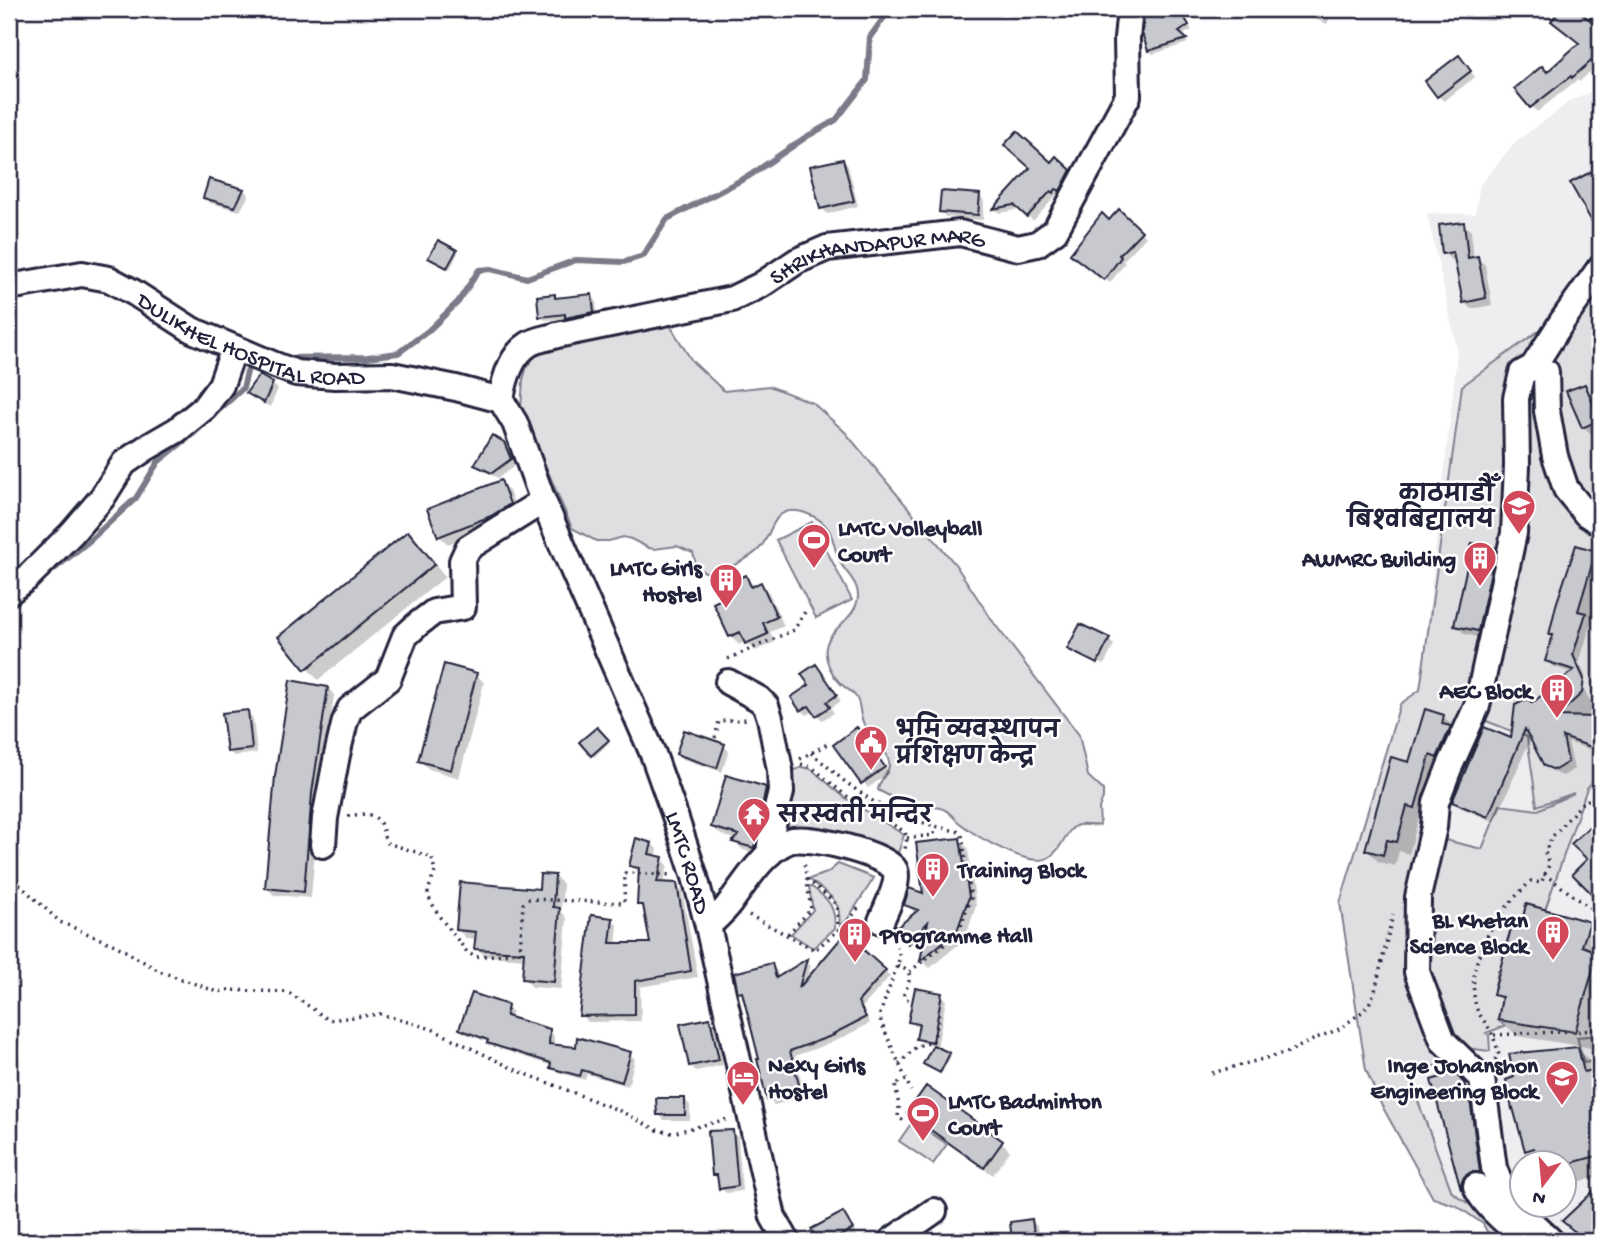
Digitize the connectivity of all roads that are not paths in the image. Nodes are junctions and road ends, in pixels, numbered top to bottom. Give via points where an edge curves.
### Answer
1 (1130, 9) edge
2 (1600, 268) edge
3 (9, 287) edge
4 (238, 350) junction
5 (1533, 367) junction
6 (501, 400) junction
7 (543, 501) junction
8 (1600, 523) edge
9 (9, 592) edge
10 (728, 682) road end
11 (324, 836) road end
12 (769, 854) junction
13 (881, 921) road end
14 (708, 926) junction
15 (1476, 1186) dead end
16 (934, 1211) dead end
17 (787, 1241) edge
18 (891, 1241) edge
19 (1527, 1241) edge
20 (1551, 1241) edge

1 - 6 street, SHRIKHANDAPUR MARG via 1128,96 1055,231 1037,244 1018,248 960,233 827,248 732,299 529,344 504,380
2 - 5 street
3 - 4 street, DULIKHEL HOSPITAL ROAD via 82,274 109,279 192,330
4 - 6 street, DULIKHEL HOSPITAL ROAD via 296,373 392,376
4 - 9 street via 204,408 124,463 72,533
5 - 8 street via 1546,372 1547,411 1566,489 1586,514
5 - 20 street via 1522,373 1516,398 1514,533 1477,706 1436,802 1419,897 1417,972 1443,1041 1482,1079 1494,1168 1502,1189
6 - 7 street, LMTC ROAD via 515,423
7 - 11 street via 468,548 462,561 463,607 434,612 411,630 388,679 350,709 337,755
7 - 14 street, LMTC ROAD via 653,754
10 - 12 street via 760,699 770,718 781,792
12 - 13 street via 789,841 807,838 885,860 896,874
12 - 14 street
14 - 17 street, LMTC ROAD via 773,1217
15 - 19 street
16 - 18 street

